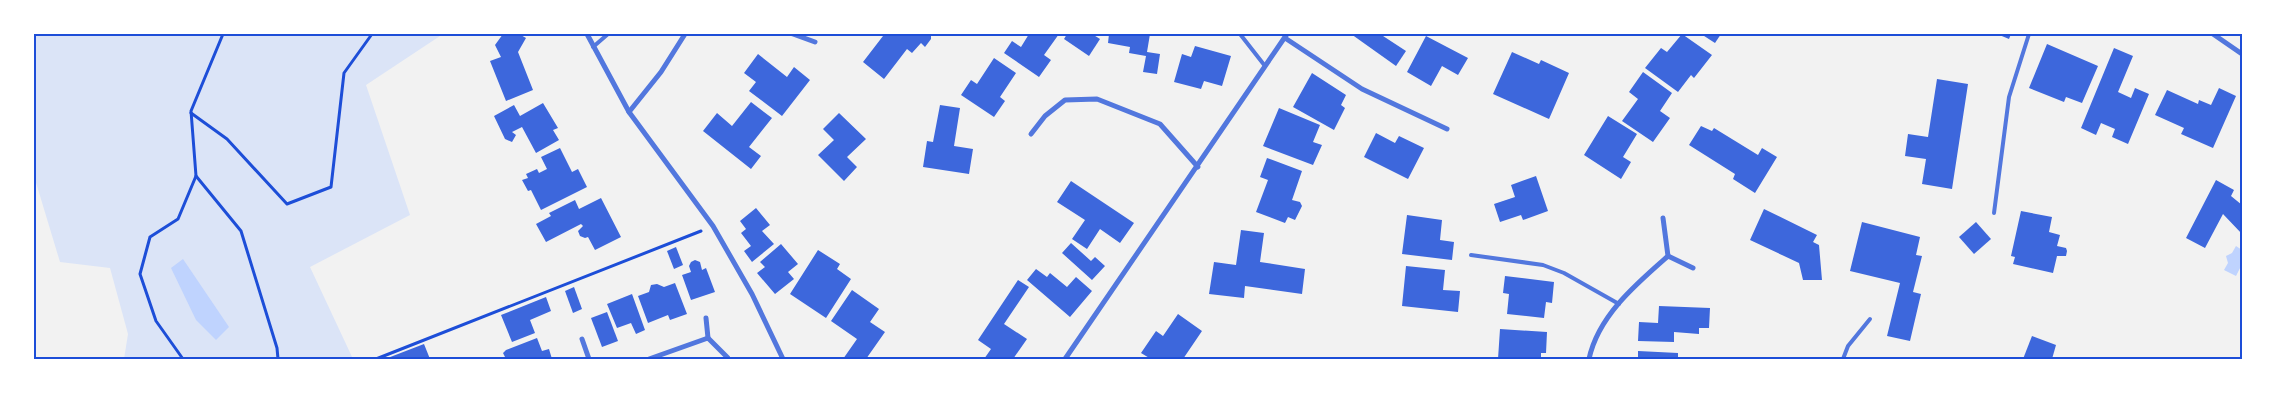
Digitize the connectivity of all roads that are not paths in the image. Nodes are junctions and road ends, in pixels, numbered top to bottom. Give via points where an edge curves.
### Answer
1 (587, 34) edge
2 (608, 34) edge
3 (684, 34) edge
4 (793, 34) edge
5 (1240, 34) edge
6 (2029, 34) edge
7 (2213, 34) edge
8 (1286, 36) edge
9 (815, 42) dead end
10 (593, 47) junction
11 (2242, 54) edge
12 (1265, 66) junction
13 (630, 112) junction
14 (1447, 129) dead end
15 (1031, 134) dead end
16 (1198, 167) junction
17 (1994, 213) dead end
18 (1663, 218) dead end
19 (1471, 255) dead end
20 (1668, 256) junction
21 (1693, 268) dead end
22 (1620, 304) junction
23 (706, 318) dead end
24 (1870, 319) dead end
25 (708, 338) junction
26 (582, 339) dead end
27 (728, 358) dead end
28 (589, 359) edge
29 (649, 359) edge
30 (783, 359) edge
31 (1065, 359) edge
32 (1589, 359) edge
33 (1843, 359) edge

1 - 10 street
2 - 10 lane
3 - 13 street via 661,72
4 - 9 street
5 - 12 lane
6 - 17 lane via 2009,97
7 - 11 street
8 - 12 street
8 - 14 street via 1362,89
10 - 13 street
12 - 16 street
13 - 30 street via 713,226 752,294
15 - 16 street via 1045,116 1065,100 1097,99 1160,124
16 - 31 street
18 - 20 street
19 - 22 lane via 1543,265
20 - 21 street
20 - 22 street via 1634,286
22 - 32 street via 1602,325
23 - 25 street
24 - 33 lane via 1848,346
25 - 27 street
25 - 29 street
26 - 28 street

